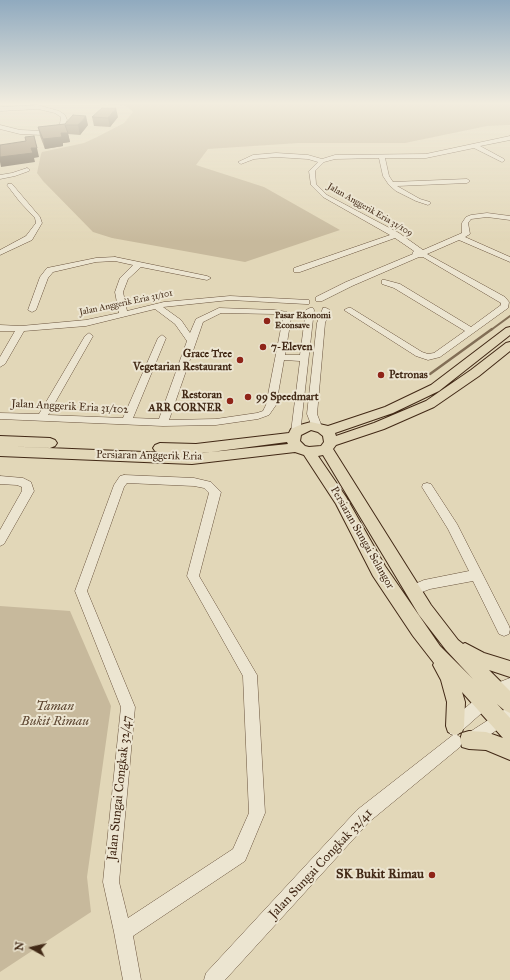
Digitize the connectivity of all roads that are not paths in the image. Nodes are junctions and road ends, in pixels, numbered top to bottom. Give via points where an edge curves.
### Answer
1 (457, 150) edge
2 (482, 150) edge
3 (382, 156) junction
4 (502, 160) dead end
5 (322, 161) junction
6 (241, 162) dead end
7 (27, 170) dead end
8 (0, 177) edge
9 (467, 181) dead end
10 (391, 184) junction
11 (10, 186) dead end
12 (428, 202) dead end
13 (510, 218) edge
14 (396, 235) junction
15 (461, 238) junction
16 (2, 250) edge
17 (421, 253) junction
18 (510, 260) edge
19 (139, 264) junction
20 (297, 270) dead end
21 (207, 278) dead end
22 (385, 282) dead end
23 (350, 284) junction
24 (319, 298) junction
25 (185, 301) junction
26 (161, 305) junction
27 (307, 306) junction
28 (327, 307) junction
29 (32, 310) dead end
30 (348, 310) dead end
31 (173, 312) junction
32 (123, 314) junction
33 (198, 321) junction
34 (0, 328) edge
35 (21, 329) junction
36 (470, 330) junction
37 (510, 330) edge
38 (89, 336) dead end
39 (162, 338) dead end
40 (191, 340) junction
41 (510, 345) edge
42 (279, 360) junction
43 (303, 361) junction
44 (0, 364) edge
45 (0, 416) edge
46 (42, 417) junction
47 (126, 422) junction
48 (163, 423) junction
49 (325, 437) junction
50 (0, 441) edge
51 (299, 442) junction
52 (0, 451) edge
53 (0, 480) edge
54 (426, 487) dead end
55 (0, 541) edge
56 (477, 574) junction
57 (414, 590) junction
58 (504, 630) dead end
59 (452, 644) junction
60 (434, 651) junction
61 (510, 669) edge
62 (504, 688) edge
63 (484, 702) junction
64 (510, 704) edge
65 (505, 716) edge
66 (510, 732) edge
67 (460, 736) junction
68 (510, 750) edge
69 (123, 932) junction
70 (132, 980) edge
71 (214, 980) edge

1 - 3 street via 426,156
2 - 4 street
3 - 5 street via 335,157
3 - 10 street via 386,176
5 - 6 street via 308,157 276,155 253,157
5 - 14 street, Jalan Anggerik Eria 31/109 via 312,170 313,184 318,190
7 - 8 street via 13,176
9 - 10 street
10 - 12 street via 418,200
11 - 16 street via 38,218 38,228 29,238
13 - 15 street via 475,215 468,218 465,223 466,234
14 - 17 street, Jalan Anggerik Eria 31/109
14 - 20 street
15 - 17 street
15 - 18 street
17 - 23 street
17 - 36 street, Jalan Anggerik Eria 31/109 via 505,300 505,306
19 - 21 street
19 - 29 street via 101,259 50,270 44,277
19 - 32 street via 124,278 119,292
22 - 36 street via 397,286
23 - 24 street
23 - 28 street
24 - 27 street via 312,299
24 - 28 street via 326,301
25 - 26 street, Jalan Anggerik Eria 31/101
25 - 27 street, Jalan Anggerik Eria 31/101 via 230,298 280,300
25 - 31 street
26 - 31 street
26 - 32 street, Jalan Anggerik Eria 31/101
26 - 40 street
27 - 28 street, Jalan Anggerik Eria 31/101 via 318,312
27 - 43 street
28 - 49 street via 321,322 312,414
30 - 36 street via 428,357 437,355
31 - 33 street via 184,319
32 - 35 street, Jalan Anggerik Eria 31/101 via 86,322
33 - 40 street
33 - 42 street via 219,310 284,314 287,318
34 - 35 street, Jalan Anggerik Eria 31/101
35 - 44 street
37 - 49 main road via 435,388
38 - 46 street
39 - 47 street
40 - 48 street
41 - 49 main road via 430,404 386,423
42 - 43 street
42 - 48 street, Jalan Anggerik Eria 31/102 via 266,413 216,422
43 - 51 street
45 - 46 street, Jalan Anggerik Eria 31/102
46 - 47 street, Jalan Anggerik Eria 31/102
47 - 48 street, Jalan Anggerik Eria 31/102
49 - 51 main road via 315,452
49 - 51 main road via 305,427
49 - 57 main road, Persiaran Sungai Selangor
50 - 51 main road, Persiaran Anggerik Eria via 196,449
51 - 52 main road, Persiaran Anggerik Eria via 192,459
51 - 60 main road, Persiaran Sungai Selangor via 341,501 379,572
53 - 55 street via 19,482 26,485 28,491
54 - 56 street via 452,527
56 - 57 street via 428,584
56 - 58 street
57 - 59 main road, Persiaran Sungai Selangor
59 - 61 main road via 479,659
59 - 62 main road, Persiaran Sungai Selangor
60 - 63 main road, Persiaran Sungai Selangor
60 - 67 main road via 454,693
62 - 63 street
62 - 64 main road, Persiaran Sungai Selangor
63 - 65 main road, Persiaran Sungai Selangor
63 - 67 street
65 - 66 main road, Persiaran Sungai Selangor
65 - 67 street
67 - 68 main road via 486,741
67 - 71 street, Jalan Sungai Congkak 32/41 via 363,816
69 - 69 street, Jalan Sungai Congkak 32/47 via 239,855 257,814 250,675 193,576 214,492 207,485 194,482 124,479 119,485 81,591 128,707 111,882
69 - 70 street, Jalan Sungai Congkak 32/47

